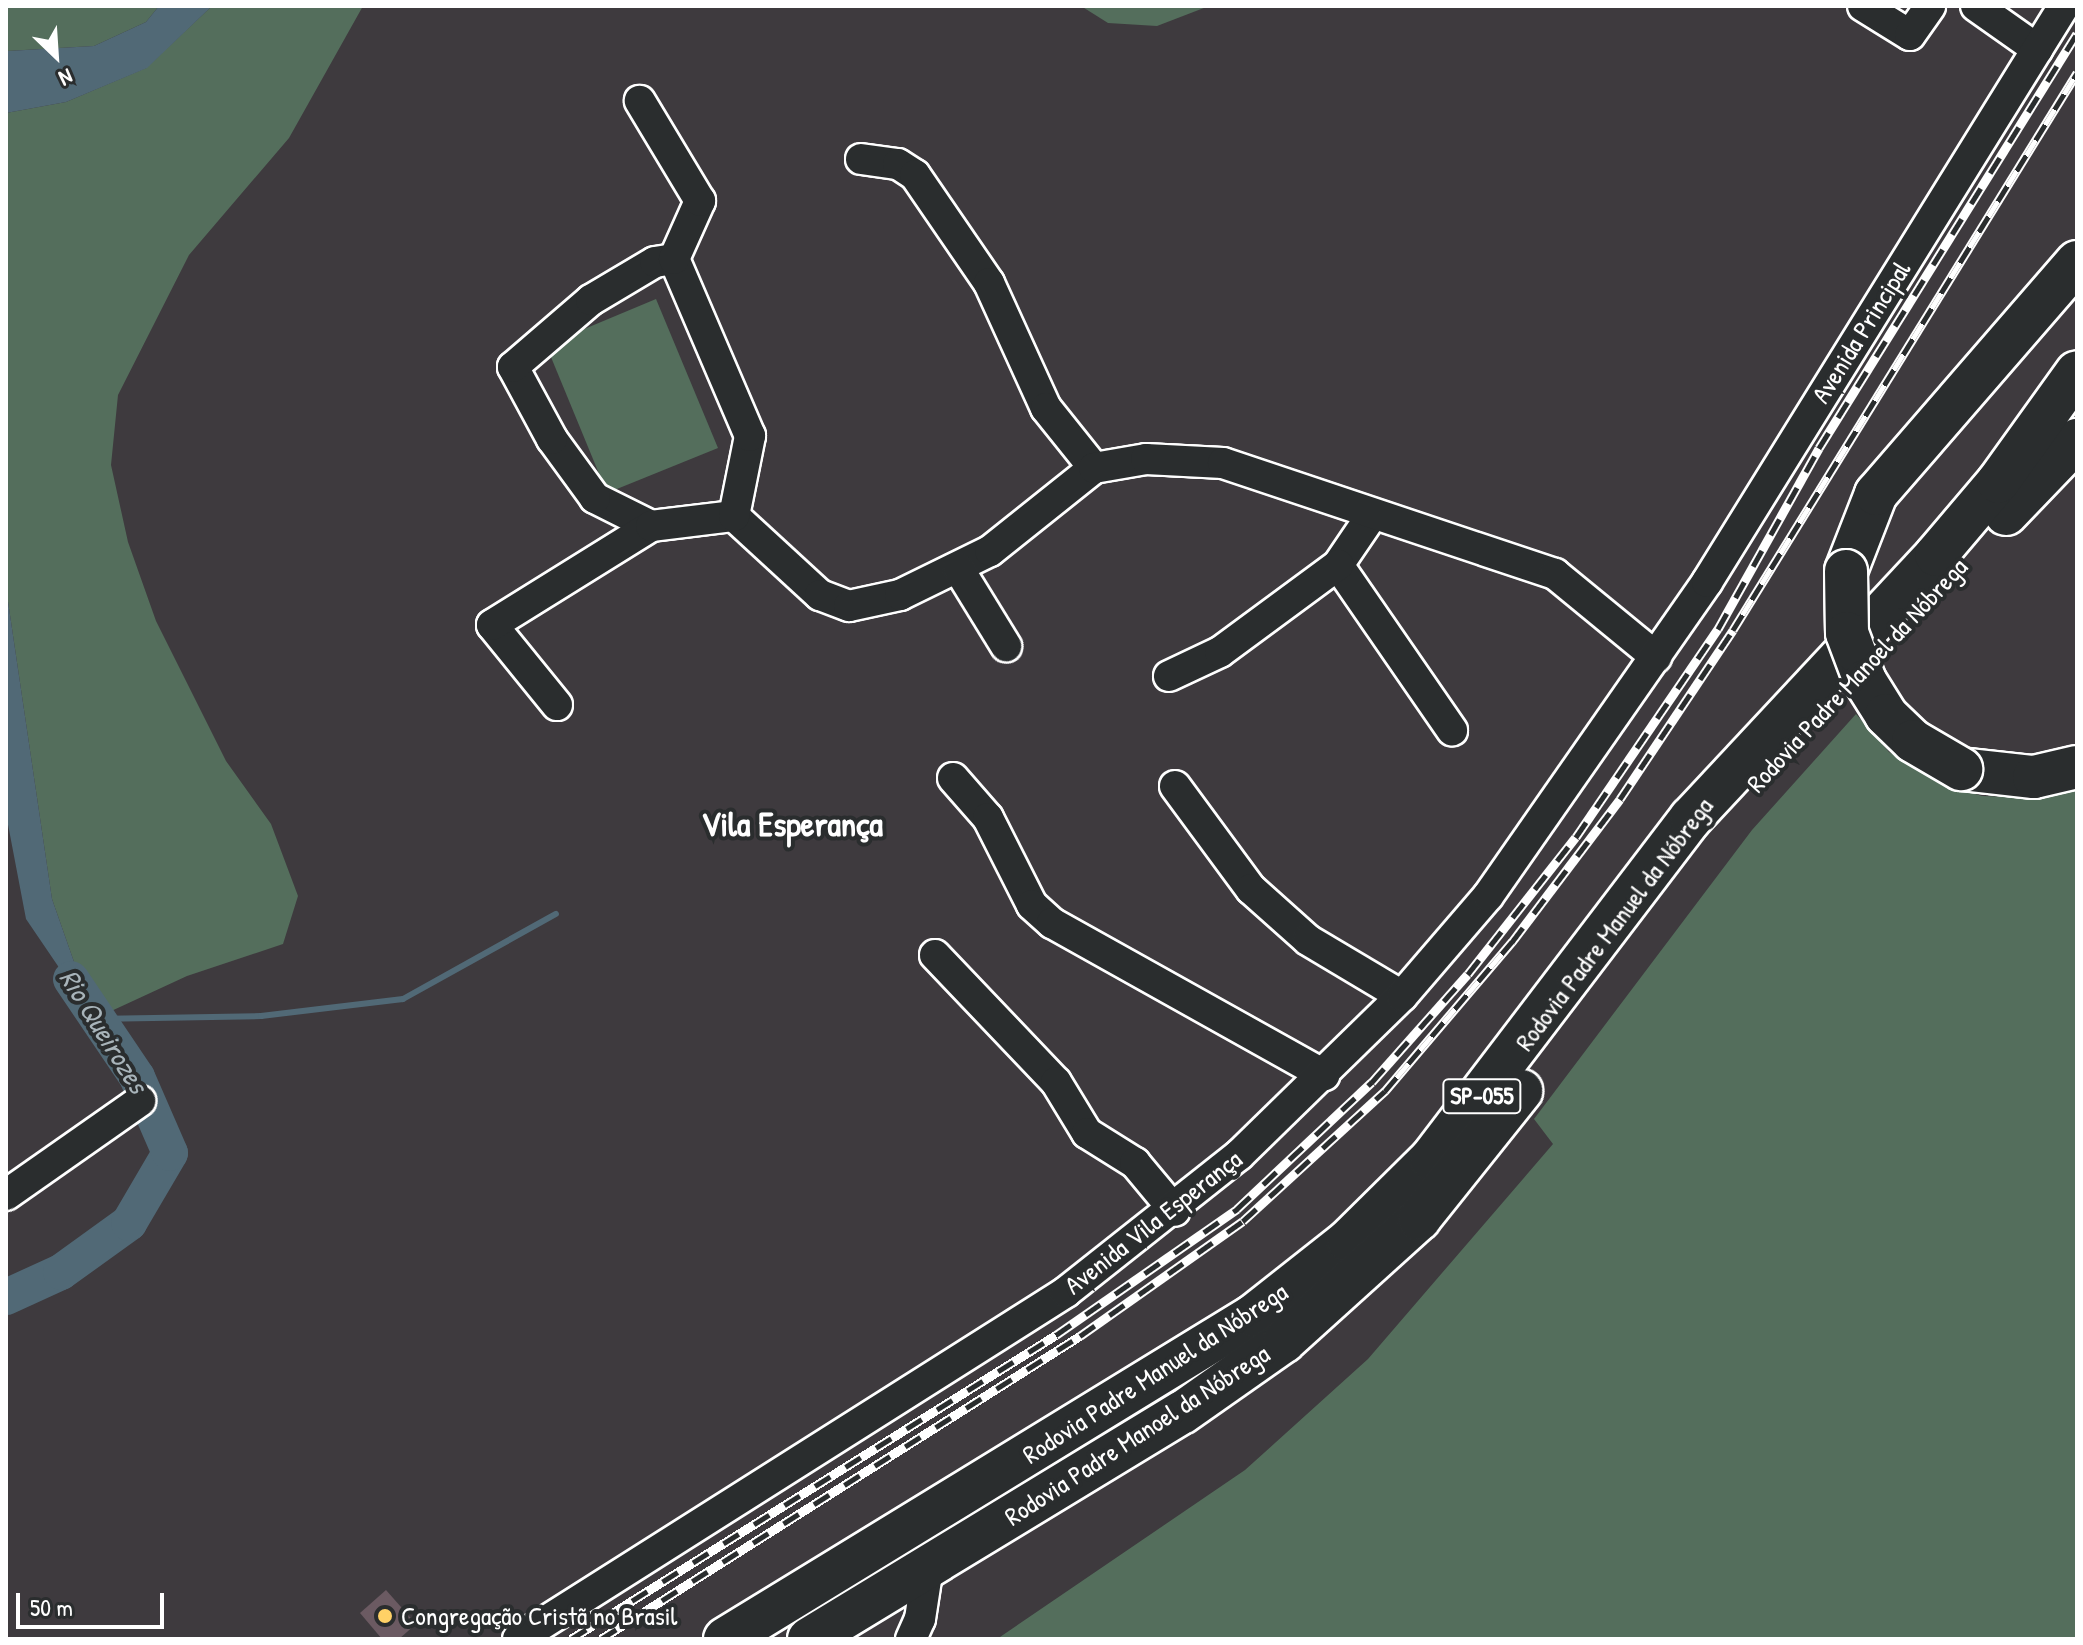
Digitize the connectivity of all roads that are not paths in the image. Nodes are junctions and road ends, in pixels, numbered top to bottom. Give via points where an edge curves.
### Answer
1 (1863, 6) edge
2 (1930, 6) edge
3 (1976, 6) edge
4 (2064, 6) edge
5 (2037, 49) junction
6 (640, 101) dead end
7 (861, 159) dead end
8 (674, 259) junction
9 (2077, 262) edge
10 (2077, 372) edge
11 (2077, 419) edge
12 (2077, 440) edge
13 (1094, 468) junction
14 (2006, 514) junction
15 (1372, 515) junction
16 (734, 516) junction
17 (651, 526) junction
18 (1338, 565) junction
19 (958, 568) junction
20 (1006, 646) dead end
21 (1656, 657) junction
22 (1169, 676) dead end
23 (557, 705) dead end
24 (1452, 730) dead end
25 (2077, 767) edge
26 (953, 778) dead end
27 (1175, 786) dead end
28 (935, 955) dead end
29 (1402, 996) junction
30 (1324, 1075) junction
31 (140, 1101) dead end
32 (6, 1195) edge
33 (1175, 1211) junction
34 (928, 1567) junction
35 (518, 1639) edge
36 (725, 1639) edge
37 (809, 1639) edge
38 (911, 1639) edge

1 - 2 street via 1910,35
3 - 5 street
4 - 5 street, Avenida Principal
5 - 21 street, Avenida Principal
6 - 8 street via 700,201
7 - 13 street via 898,164 915,175 989,283 1046,408
8 - 16 street via 750,436
8 - 17 street via 655,262 591,300 513,367 552,439 595,498
9 - 25 highway, bridge via 1876,494 1846,571 1845,601 1847,633 1865,681 1886,715 1913,741 1961,769 1997,775 2034,777
10 - 36 highway, Rodovia Padre Manuel da Nóbrega / SP-055 via 2040,428 1945,545 1691,818 1431,1159 1348,1241 1253,1316
11 - 14 highway, Rodovia Padre Manoel da Nóbrega / SP-055
12 - 14 highway
13 - 15 street via 1146,459 1223,463
13 - 19 street via 990,551
14 - 34 highway, Rodovia Padre Manoel da Nóbrega / SP-055 via 1724,819 1473,1156 1371,1267 1284,1341 1183,1412
15 - 18 street
15 - 21 street via 1555,574
16 - 17 street
16 - 19 street via 820,595 849,606 900,595
17 - 23 street via 492,625
18 - 22 street via 1220,652
18 - 24 street
19 - 20 street
21 - 29 street, Avenida Vila Esperança via 1488,896
26 - 30 street via 988,818 1032,905 1052,923
27 - 29 street via 1251,889 1308,940
28 - 33 street via 1056,1082 1087,1133 1135,1163
29 - 30 street, Avenida Vila Esperança
30 - 33 street, Avenida Vila Esperança
31 - 32 street
33 - 35 street, Avenida Vila Esperança via 966,1359
34 - 37 highway, Rodovia Padre Manoel da Nóbrega / SP-055
34 - 38 street

